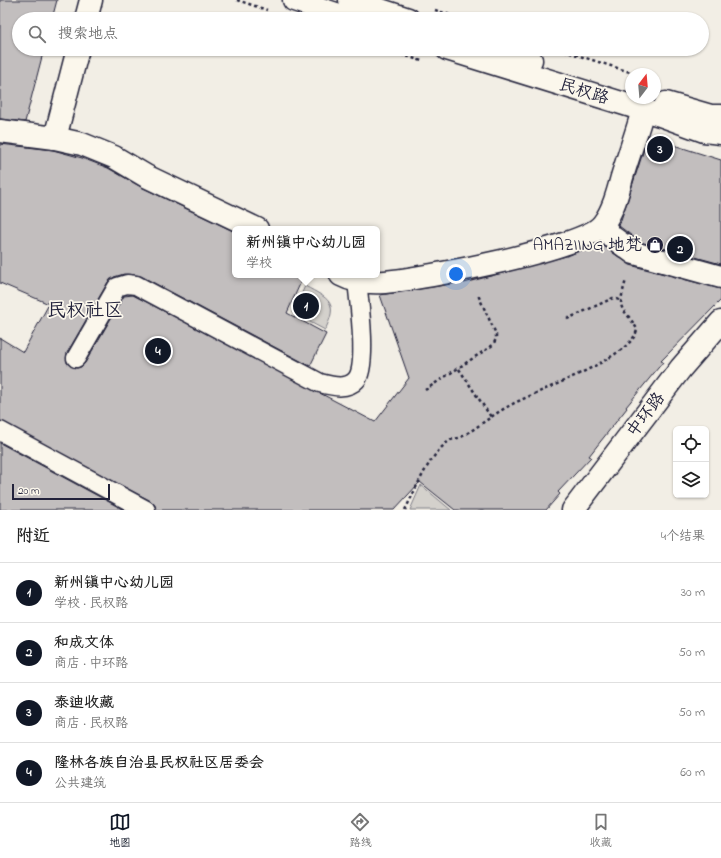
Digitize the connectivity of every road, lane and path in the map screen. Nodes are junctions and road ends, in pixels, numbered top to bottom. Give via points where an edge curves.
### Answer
1 (91, 0) edge
2 (294, 0) edge
3 (350, 0) edge
4 (88, 12) edge
5 (330, 12) edge
6 (387, 12) edge
7 (76, 56) edge
8 (474, 56) edge
9 (518, 56) edge
10 (579, 56) edge
11 (625, 71) edge
12 (625, 94) edge
13 (625, 96) edge
14 (640, 104) edge
15 (649, 104) edge
16 (658, 104) edge
17 (721, 116) edge
18 (0, 131) edge
19 (721, 133) edge
20 (55, 138) junction
21 (603, 225) junction
22 (251, 226) edge
23 (634, 253) junction
24 (466, 268) junction
25 (721, 277) edge
26 (349, 278) edge
27 (620, 300) junction
28 (567, 319) dead end
29 (721, 322) edge
30 (721, 338) edge
31 (76, 358) dead end
32 (459, 369) junction
33 (425, 390) dead end
34 (491, 417) junction
35 (0, 431) edge
36 (146, 510) edge
37 (405, 510) edge
38 (573, 510) edge
39 (586, 510) edge

1 - 4 main road
2 - 5 main road
3 - 6 main road
7 - 20 main road
8 - 13 main road, 民权路
9 - 12 main road, 民权路
10 - 11 path
14 - 21 main road via 616,197
15 - 19 main road, 民权路 via 704,131
16 - 17 main road, 民权路
18 - 20 main road
20 - 22 main road via 82,144 114,157 146,176
21 - 23 main road via 612,237
21 - 24 main road via 571,242
23 - 25 main road
23 - 27 path
24 - 26 main road via 385,282
24 - 32 path via 496,339 493,345
26 - 31 lane via 361,312 362,360 356,380 347,385 335,387 320,383 131,284 117,287
27 - 28 path via 613,298
27 - 34 path via 620,307 637,329 633,342 585,372 507,407
29 - 38 main road, 中环路 via 681,368
30 - 39 main road, 中环路 via 689,374
32 - 33 path
32 - 34 path
34 - 37 path via 462,437 449,440 423,474
35 - 36 lane

